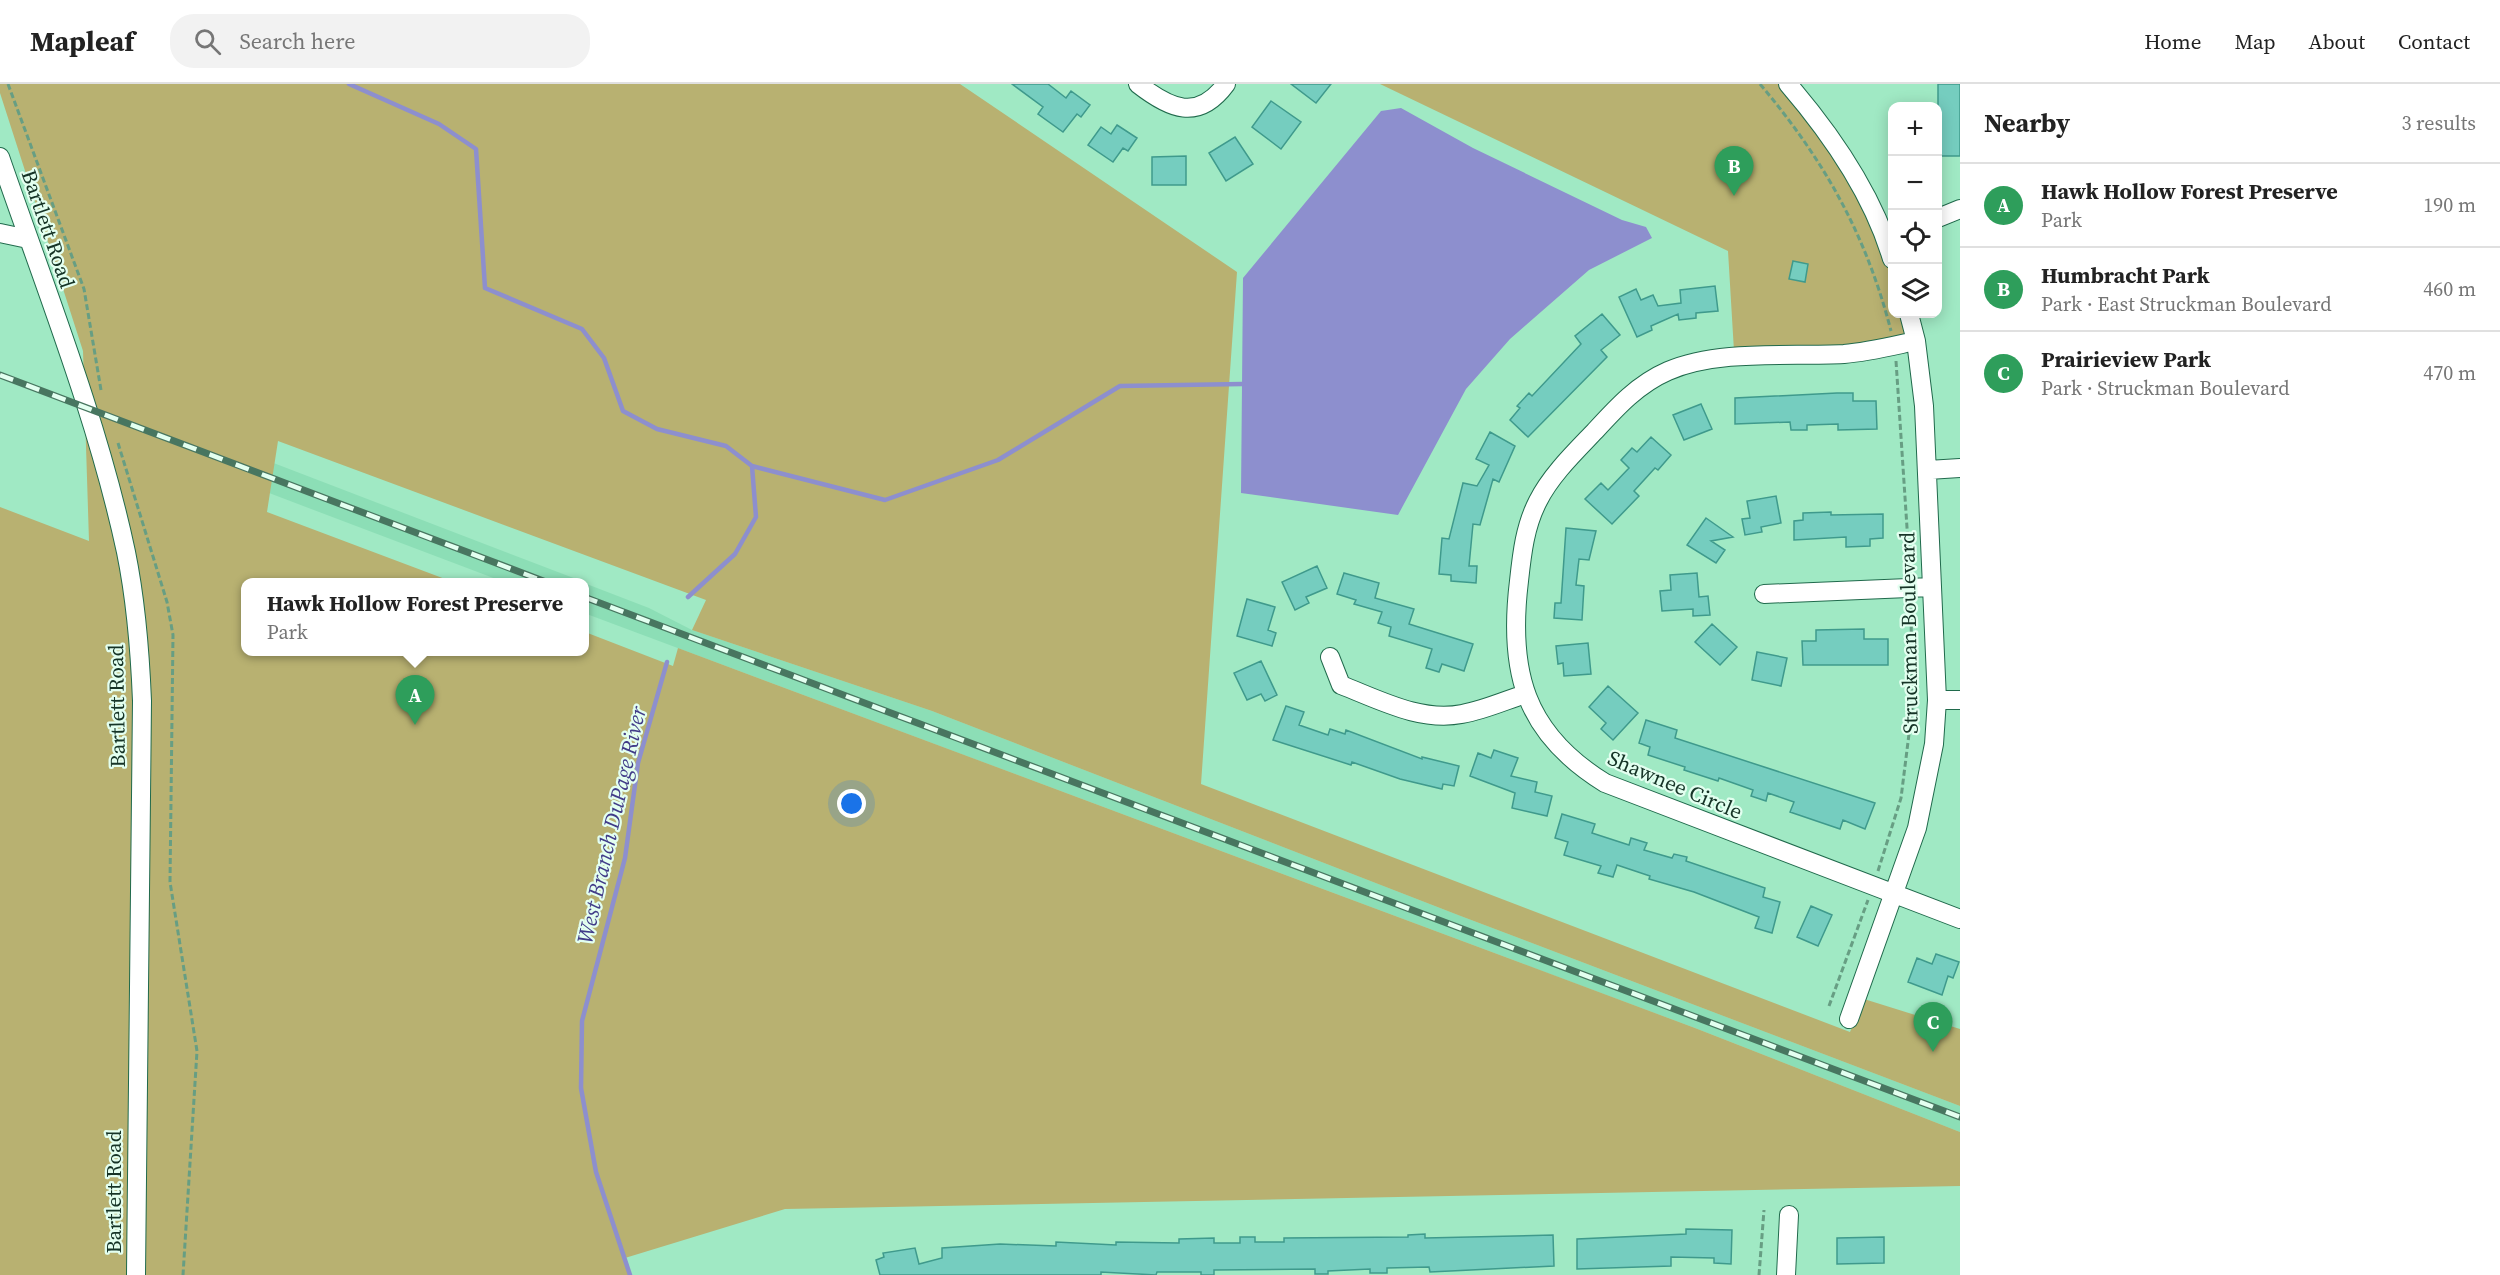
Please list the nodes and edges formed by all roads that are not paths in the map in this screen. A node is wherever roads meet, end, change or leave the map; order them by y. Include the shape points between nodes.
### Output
1 (1138, 84) edge
2 (1226, 84) edge
3 (1788, 84) edge
4 (0, 157) edge
5 (1960, 209) edge
6 (1942, 216) edge
7 (0, 233) edge
8 (1888, 235) edge
9 (28, 239) junction
10 (1910, 318) edge
11 (1916, 341) junction
12 (1960, 468) edge
13 (1928, 470) junction
14 (1932, 586) junction
15 (1764, 594) dead end
16 (1330, 657) dead end
17 (1525, 694) junction
18 (1937, 700) junction
19 (1960, 700) edge
20 (1893, 895) junction
21 (1960, 919) edge
22 (1849, 1019) dead end
23 (1789, 1215) dead end
24 (136, 1275) edge
25 (1786, 1275) edge

1 - 2 street via 1184,109 1215,99
3 - 8 street via 1830,138
4 - 9 street, Bartlett Road
5 - 6 street
7 - 9 street
9 - 24 street, Bartlett Road via 98,445 126,552 136,619 142,701
10 - 11 street, Struckman Boulevard
11 - 13 street, Struckman Boulevard
11 - 17 street, Shawnee Circle via 1847,354 1701,361 1666,372 1626,397 1550,482 1529,523 1514,621 1515,651
12 - 13 street
13 - 14 street, Struckman Boulevard
14 - 15 street
14 - 18 street, Struckman Boulevard
16 - 17 street via 1341,685 1413,712 1435,716 1464,714
17 - 20 street, Shawnee Circle via 1566,756 1605,783
18 - 19 street
18 - 20 street, Struckman Boulevard via 1927,791
20 - 21 street, Shawnee Circle
20 - 22 street, Struckman Boulevard
23 - 25 street

